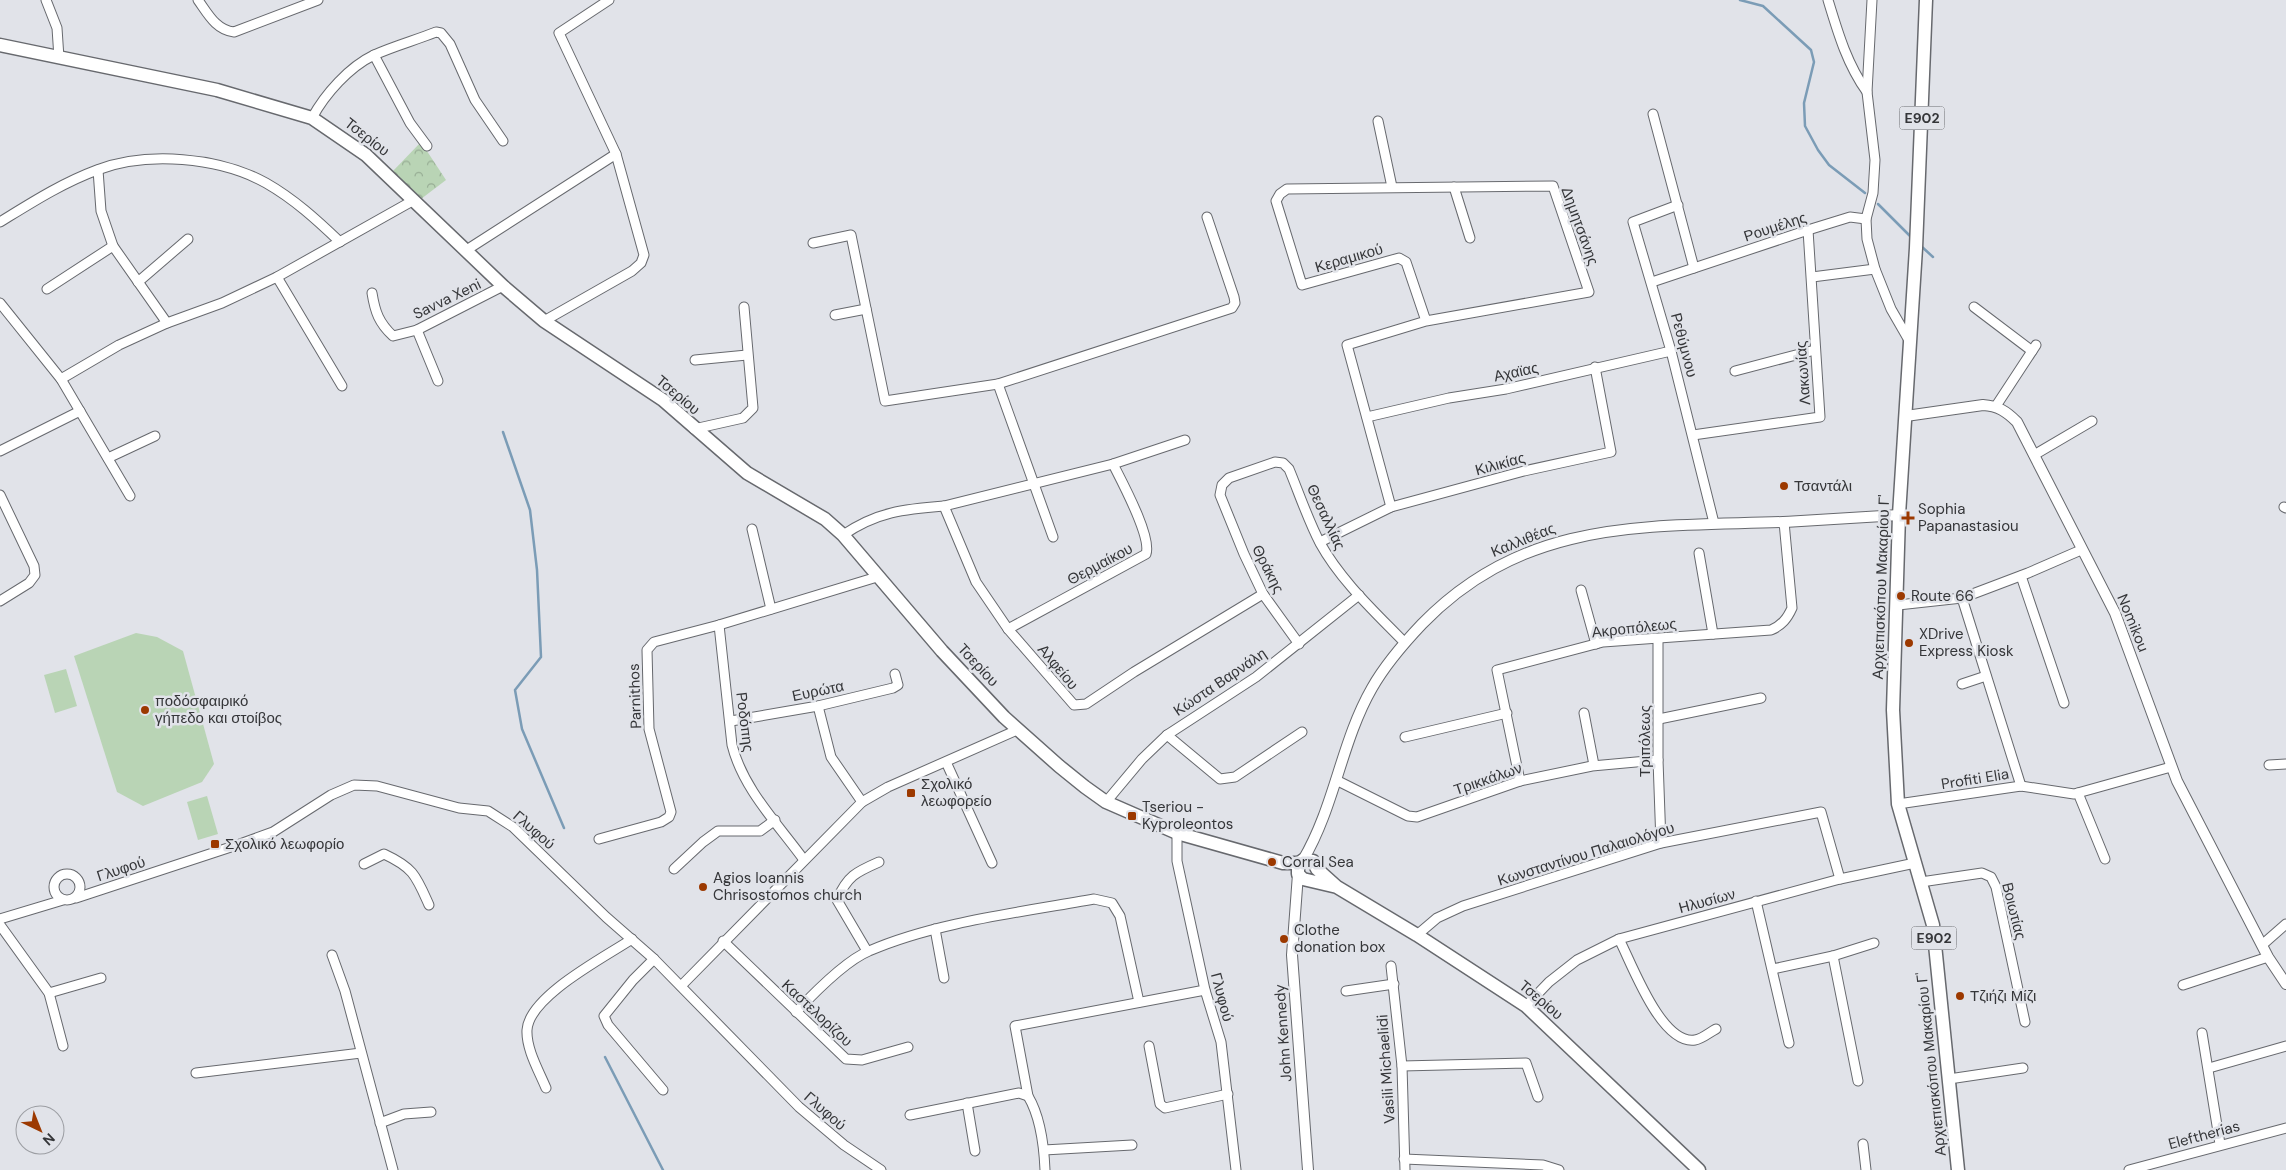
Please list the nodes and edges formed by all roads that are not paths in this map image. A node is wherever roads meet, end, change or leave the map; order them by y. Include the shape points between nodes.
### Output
1 (46, 0) edge
2 (198, 0) edge
3 (318, 0) edge
4 (609, 0) edge
5 (1828, 0) edge
6 (1872, 0) edge
7 (1926, 0) edge
8 (0, 45) edge
9 (374, 55) junction
10 (59, 58) junction
11 (1867, 92) junction
12 (1653, 114) dead end
13 (312, 118) junction
14 (1378, 122) dead end
15 (502, 141) dead end
16 (427, 146) dead end
17 (616, 154) junction
18 (98, 170) junction
19 (1454, 187) junction
20 (1392, 188) junction
21 (1280, 194) joint
22 (414, 200) junction
23 (1678, 206) junction
24 (1207, 217) dead end
25 (1866, 219) junction
26 (0, 222) edge
27 (1808, 230) junction
28 (1470, 238) dead end
29 (188, 239) dead end
30 (340, 242) junction
31 (813, 244) dead end
32 (113, 246) junction
33 (465, 251) junction
34 (1694, 268) junction
35 (1875, 269) junction
36 (277, 277) junction
37 (1812, 277) junction
38 (138, 282) junction
39 (1652, 282) junction
40 (504, 286) junction
41 (47, 289) dead end
42 (372, 293) dead end
43 (0, 303) edge
44 (744, 307) dead end
45 (1974, 307) dead end
46 (866, 309) junction
47 (835, 315) dead end
48 (544, 321) junction
49 (1426, 321) junction
50 (168, 323) junction
51 (417, 330) junction
52 (1910, 342) junction
53 (1815, 350) junction
54 (1671, 351) junction
55 (747, 356) junction
56 (695, 360) dead end
57 (1595, 367) junction
58 (1735, 371) dead end
59 (61, 379) junction
60 (438, 381) dead end
61 (998, 384) junction
62 (342, 386) dead end
63 (1996, 406) junction
64 (80, 411) junction
65 (1906, 416) junction
66 (1366, 417) junction
67 (2092, 421) dead end
68 (694, 429) junction
69 (1693, 435) junction
70 (155, 436) dead end
71 (1185, 440) dead end
72 (0, 451) edge
73 (2034, 455) junction
74 (108, 458) junction
75 (1114, 464) junction
76 (1033, 484) junction
77 (0, 495) edge
78 (130, 496) dead end
79 (1222, 500) joint
80 (944, 506) junction
81 (1391, 507) junction
82 (1899, 515) junction
83 (1784, 522) junction
84 (1714, 523) junction
85 (752, 529) dead end
86 (843, 535) junction
87 (1053, 537) dead end
88 (1320, 542) junction
89 (2081, 550) junction
90 (1699, 553) dead end
91 (2021, 576) junction
92 (877, 577) junction
93 (1581, 590) dead end
94 (1263, 594) junction
95 (1358, 595) junction
96 (1962, 598) junction
97 (0, 600) edge
98 (1898, 605) junction
99 (771, 609) junction
100 (719, 625) junction
101 (1008, 629) junction
102 (1713, 634) junction
103 (1658, 639) junction
104 (1404, 643) junction
105 (1299, 644) junction
106 (1596, 644) junction
107 (895, 674) dead end
108 (1986, 676) junction
109 (1962, 684) dead end
110 (1761, 698) dead end
111 (2064, 703) dead end
112 (818, 706) junction
113 (1507, 713) junction
114 (1584, 713) dead end
115 (1659, 719) junction
116 (731, 721) junction
117 (1017, 730) junction
118 (1302, 732) dead end
119 (1167, 736) junction
120 (1405, 737) dead end
121 (1658, 760) junction
122 (946, 762) junction
123 (2286, 764) edge
124 (2269, 765) dead end
125 (1594, 766) junction
126 (2171, 767) junction
127 (1336, 780) junction
128 (1520, 781) junction
129 (2021, 786) junction
130 (2078, 793) junction
131 (862, 802) junction
132 (1106, 802) junction
133 (1898, 804) junction
134 (775, 820) junction
135 (1177, 833) junction
136 (599, 839) dead end
137 (1662, 843) junction
138 (804, 860) junction
139 (2105, 860) dead end
140 (879, 862) dead end
141 (992, 863) dead end
142 (364, 864) dead end
143 (1914, 864) junction
144 (674, 869) dead end
145 (1306, 870) junction
146 (1840, 879) junction
147 (1921, 882) junction
148 (76, 898) junction
149 (63, 900) junction
150 (1756, 901) junction
151 (429, 905) dead end
152 (0, 919) edge
153 (2286, 924) edge
154 (0, 925) edge
155 (935, 929) junction
156 (1417, 935) junction
157 (632, 939) junction
158 (1619, 939) junction
159 (723, 941) junction
160 (1874, 943) dead end
161 (2262, 945) junction
162 (867, 951) junction
163 (332, 955) dead end
164 (1833, 956) junction
165 (2268, 957) junction
166 (654, 959) junction
167 (1391, 966) dead end
168 (1773, 969) junction
169 (101, 978) dead end
170 (944, 978) dead end
171 (1394, 984) junction
172 (2286, 984) edge
173 (2183, 985) dead end
174 (681, 986) junction
175 (1205, 990) junction
176 (1346, 991) dead end
177 (49, 993) junction
178 (1139, 1002) junction
179 (1526, 1006) junction
180 (796, 1012) junction
181 (2025, 1022) dead end
182 (1716, 1030) dead end
183 (2202, 1033) dead end
184 (1789, 1043) dead end
185 (63, 1046) dead end
186 (1149, 1046) dead end
187 (2286, 1046) edge
188 (908, 1047) dead end
189 (361, 1053) junction
190 (1402, 1066) junction
191 (2024, 1068) dead end
192 (2209, 1068) junction
193 (196, 1074) dead end
194 (1948, 1079) junction
195 (1858, 1082) dead end
196 (546, 1088) dead end
197 (663, 1090) dead end
198 (1228, 1094) junction
199 (1028, 1096) junction
200 (1538, 1097) dead end
201 (968, 1103) junction
202 (431, 1112) dead end
203 (910, 1115) dead end
204 (380, 1123) junction
205 (2286, 1128) edge
206 (1863, 1144) dead end
207 (2220, 1144) junction
208 (1132, 1145) dead end
209 (1044, 1150) junction
210 (975, 1151) dead end
211 (1404, 1160) junction
212 (393, 1170) edge
213 (881, 1170) edge
214 (1045, 1170) edge
215 (1236, 1170) edge
216 (1308, 1170) edge
217 (1405, 1170) edge
218 (1560, 1170) edge
219 (1699, 1170) edge
220 (1866, 1170) edge
221 (1958, 1170) edge
222 (2129, 1170) edge

1 - 10 street via 57,28
2 - 3 street via 224,31 234,32
4 - 17 street via 559,33
5 - 11 street via 1840,41 1855,76
6 - 11 street
7 - 52 main road, Αρχιεπισκόπου Μακαρίου Γ' / E902
8 - 10 main road, Τσερίου
9 - 13 street via 322,101
9 - 15 street via 436,32 441,33 450,44 475,100
9 - 16 street via 410,123
10 - 13 main road, Τσερίου via 216,90
11 - 25 street via 1875,160
12 - 23 street
13 - 22 main road, Τσερίου via 366,155
14 - 20 street
17 - 33 street
17 - 48 street via 644,255 641,263
18 - 26 street via 44,195
18 - 30 street via 159,158 185,158 230,169 265,182 300,204
18 - 32 street via 101,211
19 - 20 street, Δημητσάνης
19 - 28 street
19 - 49 street, Δημητσάνης via 1553,186 1588,292
20 - 21 street, Δημητσάνης via 1287,189
21 - 49 street, Κεραμικού via 1276,201 1302,285 1399,258 1406,262
22 - 30 street
22 - 33 main road, Τσερίου
23 - 34 street
23 - 39 street, Ρεθύμνου via 1633,222
24 - 61 street via 1234,297 1232,308
25 - 27 street, Ρουμέλης via 1850,217
25 - 35 street via 1867,239
27 - 34 street, Ρουμέλης
27 - 37 street, Λακωνίας
29 - 38 street
30 - 36 street
31 - 46 street via 851,235
32 - 38 street
32 - 41 street
33 - 40 main road, Τσερίου
34 - 39 street, Ρουμέλης
35 - 37 street
35 - 52 street via 1891,309
36 - 50 street via 222,303
36 - 62 street
37 - 53 street, Λακωνίας
38 - 50 street
39 - 54 street, Ρεθύμνου
40 - 48 main road, Τσερίου
40 - 51 street, Savva Xeni
42 - 51 street, Savva Xeni via 376,316 393,336
43 - 59 street
44 - 55 street
45 - 63 street via 2034,348
46 - 47 street
46 - 61 street via 885,402
48 - 68 main road, Τσερίου via 663,400
49 - 66 street via 1347,345
50 - 59 street via 119,345
51 - 60 street
52 - 65 main road, Αρχιεπισκόπου Μακαρίου Γ' / E902
53 - 58 street
53 - 69 street, Λακωνίας via 1820,417
54 - 57 street, Αχαϊας
54 - 69 street, Ρεθύμνου
55 - 56 street
55 - 68 street via 752,408 749,414
57 - 66 street, Αχαϊας via 1506,389 1448,398
57 - 81 street, Κιλικίας via 1611,452 1524,471
59 - 64 street
61 - 76 street
63 - 65 street
63 - 73 street, Nomikou via 2017,422
64 - 72 street
64 - 74 street
65 - 82 main road, Αρχιεπισκόπου Μακαρίου Γ' / E902
66 - 81 street
67 - 73 street
68 - 86 main road, Τσερίου via 746,474 825,519
69 - 84 street, Ρεθύμνου
70 - 74 street
71 - 75 street
73 - 89 street, Nomikou
74 - 78 street
75 - 76 street
75 - 101 street, Θερμαίκου via 1136,511 1147,544 1146,554
76 - 80 street
76 - 87 street
77 - 97 street via 34,566 35,575 29,583
79 - 88 street, Θεσαλλίας via 1220,490 1229,478 1275,462 1283,463 1289,469
79 - 94 street, Θράκης
80 - 86 street via 877,516 861,522
80 - 101 street, Αλφείου via 976,582
81 - 88 street, Κιλικίας
82 - 83 street, Καλλιθέας
82 - 98 main road, Αρχιεπισκόπου Μακαρίου Γ' / E902
83 - 84 street, Καλλιθέας
83 - 102 street, Ακροπόλεως via 1792,608 1788,618 1771,630
84 - 104 street, Καλλιθέας via 1610,530 1564,539 1510,559 1481,575 1439,607
85 - 99 street
86 - 92 main road, Τσερίου
88 - 95 street, Θεσαλλίας
89 - 91 street
89 - 126 street, Nomikou via 2114,613
90 - 102 street
91 - 96 street
91 - 111 street
92 - 99 street, Parnithos
92 - 117 main road, Τσερίου
93 - 106 street
94 - 101 street, Αλφείου via 1080,706 1067,700
94 - 105 street, Θράκης
95 - 104 street, Θεσαλλίας
95 - 105 street, Κώστα Βαρνάλη
96 - 98 street
96 - 108 street
98 - 133 main road, Αρχιεπισκόπου Μακαρίου Γ' / E902 via 1893,710
99 - 100 street, Parnithos
100 - 116 street, Ροδόπης
100 - 136 street, Parnithos via 649,646 649,729 671,812 662,822
102 - 103 street, Ακροπόλεως
103 - 106 street, Ακροπόλεως
103 - 115 street, Τριπόλεως
104 - 127 street, Καλλιθέας via 1373,686 1354,724
105 - 119 street, Κώστα Βαρνάλη
106 - 113 street, Ακροπόλεως via 1497,670
107 - 112 street, Ευρώτα via 898,685 894,688
108 - 109 street
108 - 129 street
110 - 115 street
112 - 116 street, Ευρώτα
112 - 131 street via 831,757
113 - 120 street
113 - 128 street, Ακροπόλεως
114 - 125 street
115 - 121 street, Τριπόλεως
116 - 134 street, Ροδόπης via 732,745 743,778
117 - 122 street
117 - 132 main road, Τσερίου
118 - 119 street via 1235,777 1220,779
119 - 132 street, Κώστα Βαρνάλη via 1142,759
121 - 125 street, Τρικκάλων
121 - 137 street, Τριπόλεως
122 - 131 street
122 - 141 street
123 - 124 street
125 - 128 street, Τρικκάλων
126 - 130 street, Profiti Elia
126 - 161 street, Nomikou
127 - 128 street, Τρικκάλων via 1408,816 1417,817
127 - 145 street, Καλλιθέας
129 - 130 street, Profiti Elia
129 - 133 street, Profiti Elia
130 - 139 street
131 - 138 street
132 - 135 main road, Τσερίου
133 - 143 main road, Αρχιεπισκόπου Μακαρίου Γ' / E902
134 - 138 street, Ροδόπης
134 - 144 street via 760,831 718,831
135 - 145 main road, Τσερίου
135 - 175 street, Γλυφού via 1177,861
137 - 146 street, Κωνσταντίνου Παλαιολόγου via 1821,812
137 - 156 street, Κωνσταντίνου Παλαιολόγου via 1463,906 1437,918
138 - 159 street
140 - 162 street via 848,879 837,900
142 - 151 street via 384,854 404,863 418,879
143 - 146 street, Ηλυσίων
143 - 147 main road, Αρχιεπισκόπου Μακαρίου Γ' / E902
145 - 156 main road, Τσερίου
145 - 216 street, John Kennedy via 1293,920 1292,956
146 - 150 street, Ηλυσίων
147 - 181 street, Βοιωτίας via 1982,873 1991,877
147 - 194 main road, Αρχιεπισκόπου Μακαρίου Γ' / E902 via 1933,925
148 - 149 street
148 - 149 street via 81,885 78,878 65,874 55,883 56,893
148 - 157 street, Γλυφού via 273,832 331,795 354,785 377,786 459,808 488,811 514,827
149 - 152 street
150 - 158 street, Ηλυσίων
150 - 168 street
153 - 161 street
154 - 177 street
155 - 162 street
155 - 170 street
155 - 178 street via 1094,899 1112,903 1120,916
156 - 179 main road, Τσερίου
157 - 166 street, Γλυφού
157 - 196 street via 571,977 548,995 534,1012 527,1030 531,1051
158 - 179 street, Ηλυσίων via 1577,960
158 - 182 street via 1660,1019 1679,1037 1695,1040
159 - 174 street
159 - 180 street, Καστελορίζου
160 - 164 street
161 - 165 street, Nomikou
162 - 180 street via 817,990
163 - 189 street
164 - 168 street
164 - 195 street
165 - 172 street, Nomikou
165 - 173 street
166 - 174 street, Γλυφού
166 - 197 street via 604,1016
167 - 171 street, Vasili Michaelidi
168 - 184 street
169 - 177 street
171 - 176 street
171 - 190 street, Vasili Michaelidi
174 - 213 street, Γλυφού via 799,1108
175 - 178 street
175 - 198 street, Γλυφού via 1221,1042
177 - 185 street
178 - 199 street via 1015,1026
179 - 219 main road, Τσερίου
180 - 188 street, Καστελορίζου via 846,1059 862,1060
183 - 192 street
186 - 198 street via 1160,1104 1165,1108
187 - 192 street
189 - 193 street
189 - 204 street
190 - 200 street via 1526,1062
190 - 211 street, Vasili Michaelidi
191 - 194 street
192 - 207 street
194 - 221 main road, Αρχιεπισκόπου Μακαρίου Γ' / E902
198 - 215 street, Γλυφού
199 - 201 street via 1019,1093
199 - 209 street
201 - 203 street
201 - 210 street
202 - 204 street via 404,1114
204 - 212 street
205 - 207 street, Eleftherias
206 - 220 street
207 - 222 street, Eleftherias
208 - 209 street
209 - 214 street
211 - 217 street, Vasili Michaelidi
211 - 218 street via 1543,1165

